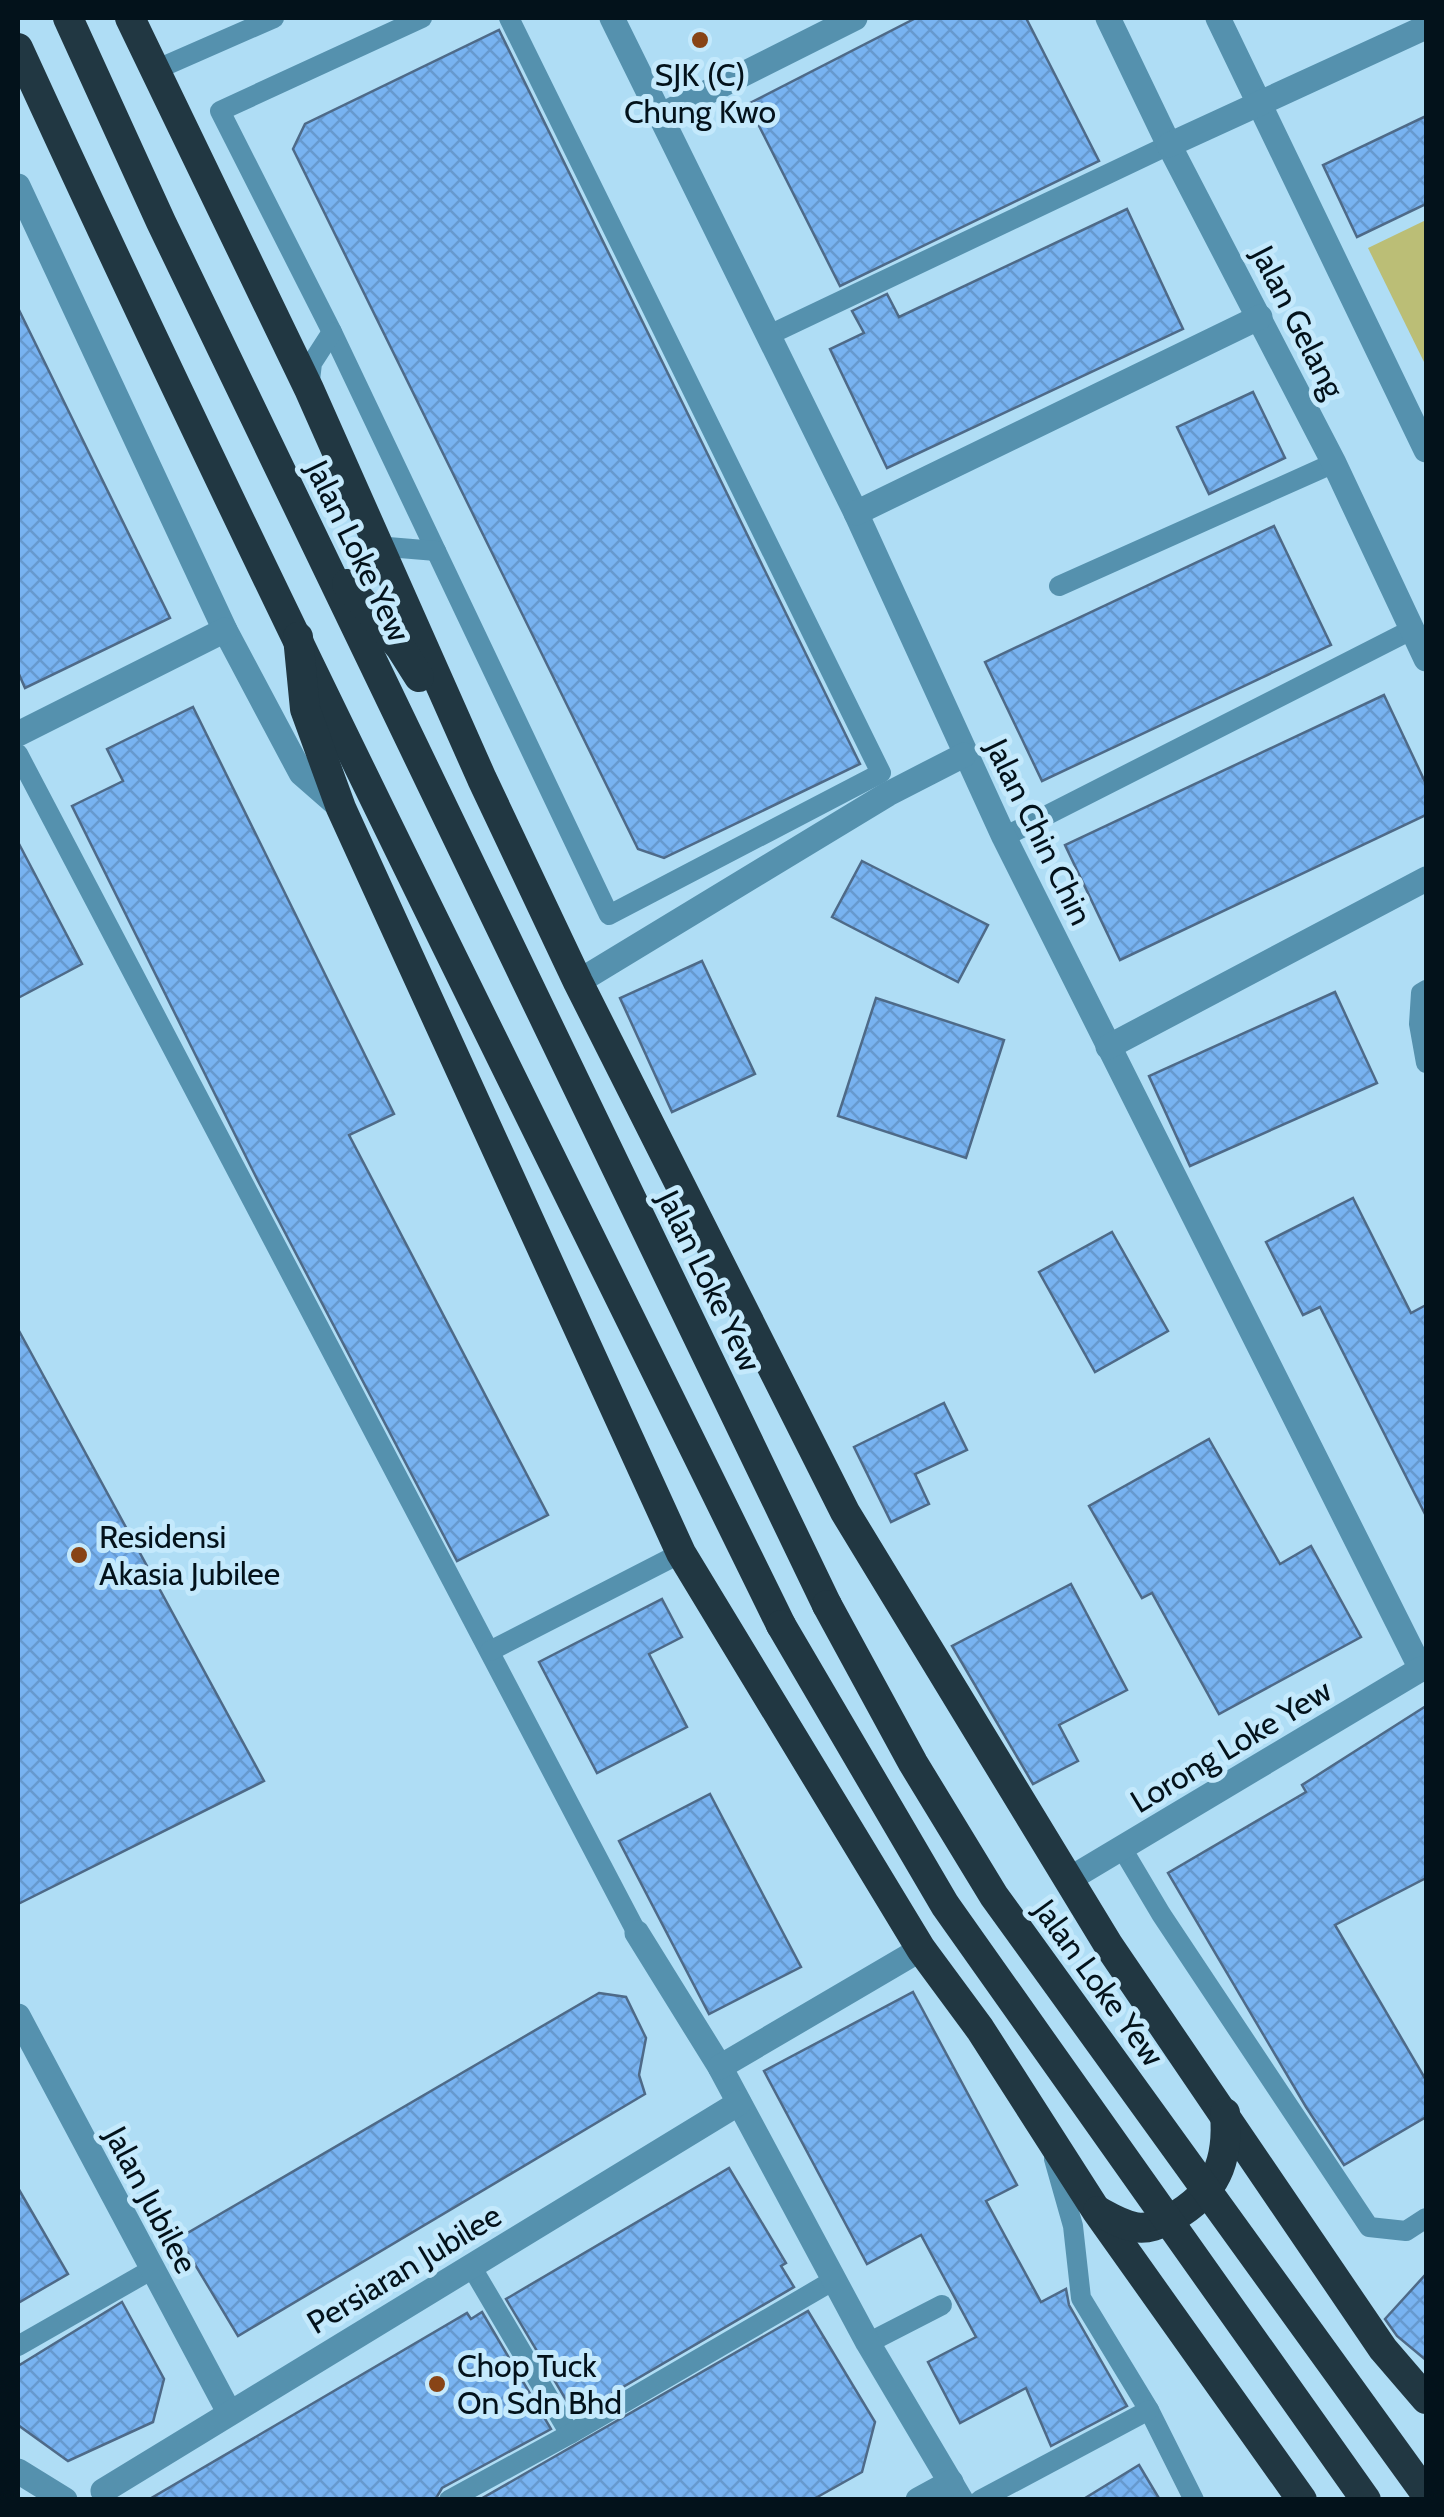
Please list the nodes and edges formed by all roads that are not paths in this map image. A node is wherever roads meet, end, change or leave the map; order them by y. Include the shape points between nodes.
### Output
1 (68, 18) edge
2 (130, 18) edge
3 (274, 18) edge
4 (422, 18) edge
5 (510, 18) edge
6 (612, 18) edge
7 (855, 18) edge
8 (1108, 18) edge
9 (1218, 18) edge
10 (1426, 27) edge
11 (18, 48) edge
12 (153, 71) junction
13 (1260, 104) junction
14 (660, 116) junction
15 (1170, 146) junction
16 (18, 186) edge
17 (1260, 317) junction
18 (332, 332) junction
19 (769, 336) junction
20 (309, 389) junction
21 (1426, 450) edge
22 (1334, 464) junction
23 (856, 513) junction
24 (376, 546) junction
25 (319, 551) junction
26 (436, 551) junction
27 (1060, 586) dead end
28 (1412, 629) junction
29 (225, 630) junction
30 (298, 637) junction
31 (1426, 658) edge
32 (18, 734) edge
33 (18, 754) edge
34 (964, 755) junction
35 (482, 780) junction
36 (341, 808) junction
37 (1004, 837) junction
38 (1426, 879) edge
39 (578, 982) junction
40 (1426, 990) edge
41 (1108, 1047) junction
42 (1426, 1063) edge
43 (681, 1553) junction
44 (490, 1651) junction
45 (1424, 1669) edge
46 (1123, 1850) junction
47 (1068, 1880) junction
48 (637, 1933) joint
49 (921, 1948) junction
50 (18, 2016) edge
51 (720, 2067) junction
52 (739, 2102) junction
53 (1225, 2112) junction
54 (1045, 2130) junction
55 (1096, 2210) junction
56 (1426, 2218) edge
57 (471, 2266) junction
58 (151, 2270) junction
59 (834, 2280) junction
60 (942, 2305) dead end
61 (868, 2343) junction
62 (18, 2346) edge
63 (1426, 2400) edge
64 (1149, 2410) junction
65 (229, 2412) junction
66 (570, 2434) junction
67 (18, 2471) edge
68 (956, 2491) edge
69 (103, 2492) dead end
70 (1426, 2494) edge
71 (65, 2500) edge
72 (448, 2500) edge
73 (918, 2500) edge
74 (980, 2500) edge
75 (1194, 2500) edge
76 (1302, 2500) edge
77 (1366, 2500) edge

1 - 25 highway, Jalan Loke Yew
2 - 12 highway
3 - 12 lane
4 - 18 lane via 220,111
5 - 26 lane via 882,774 609,915
6 - 14 street, Jalan Chin Chin
7 - 14 street
8 - 15 street, Jalan Gelang
9 - 13 street, Jalan Gelang
10 - 13 street
11 - 30 highway
12 - 20 highway
13 - 15 street
13 - 21 street, Jalan Gelang
14 - 19 street, Jalan Chin Chin
15 - 17 street, Jalan Gelang
15 - 19 lane
16 - 29 street
17 - 22 street, Jalan Gelang
17 - 23 street
18 - 20 lane via 312,363
18 - 26 lane
19 - 23 street, Jalan Chin Chin
20 - 24 highway
22 - 27 lane
22 - 28 street, Jalan Gelang
23 - 34 street, Jalan Chin Chin
24 - 26 lane
24 - 35 highway
25 - 35 highway via 400,647
25 - 70 highway, Jalan Loke Yew, bridge via 827,1605 914,1763 994,1896
28 - 31 street, Jalan Gelang
28 - 37 lane
29 - 32 street
29 - 36 street via 301,773
30 - 36 highway via 304,708
30 - 77 highway, bridge via 781,1625 944,1905
33 - 44 lane
34 - 37 street, Jalan Chin Chin
34 - 39 street
35 - 39 highway
36 - 43 highway
37 - 41 street, Jalan Chin Chin
38 - 41 street
39 - 47 highway via 845,1512
40 - 42 lane via 1419,1024
41 - 45 street, Jalan Chin Chin
43 - 44 lane
43 - 49 highway
44 - 48 lane
45 - 46 street, Lorong Loke Yew
46 - 47 street, Lorong Loke Yew
46 - 56 lane via 1369,2227 1406,2230
47 - 53 highway
48 - 51 street
49 - 51 street
49 - 54 highway
50 - 58 street, Jalan Jubilee
51 - 52 street
52 - 57 street, Persiaran Jubilee
52 - 59 street
53 - 55 highway via 1225,2155 1193,2206 1138,2228
53 - 63 highway via 1384,2349
54 - 55 highway
54 - 64 lane via 1074,2226 1082,2298
55 - 76 highway
57 - 65 street, Persiaran Jubilee
57 - 66 lane
58 - 62 lane
58 - 65 street, Jalan Jubilee
59 - 61 street
59 - 66 lane
60 - 61 lane
61 - 68 street
64 - 74 lane
64 - 75 lane
65 - 69 street, Persiaran Jubilee
66 - 72 lane
67 - 71 street
68 - 73 street

